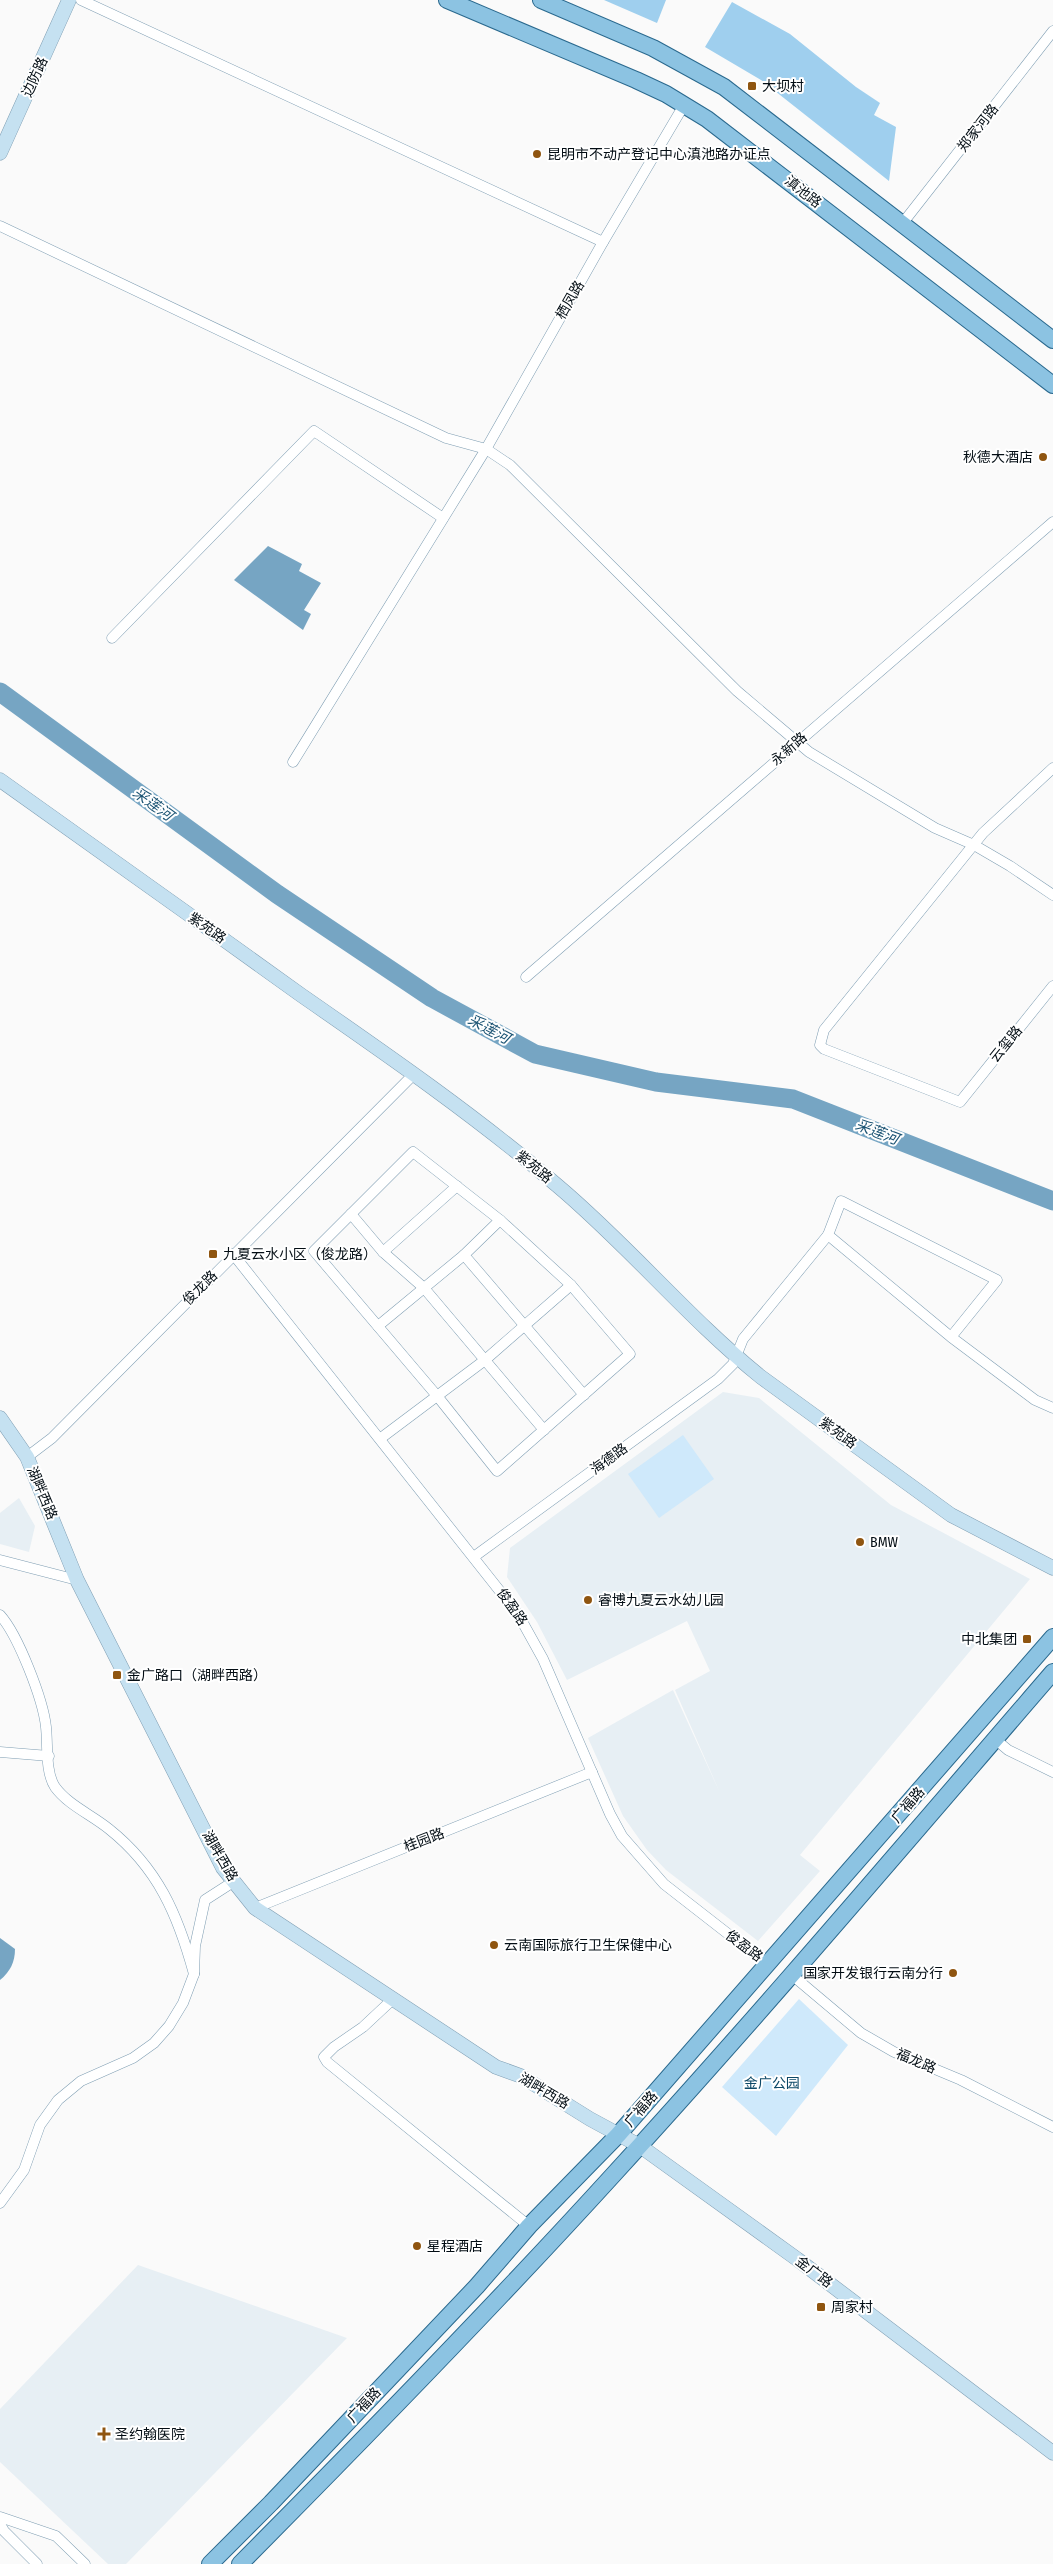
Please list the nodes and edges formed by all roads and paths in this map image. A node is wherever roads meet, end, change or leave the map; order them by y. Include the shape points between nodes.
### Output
1 (69, 0) edge
2 (82, 0) edge
3 (447, 0) edge
4 (541, 0) edge
5 (1053, 31) edge
6 (684, 105) junction
7 (0, 154) edge
8 (902, 224) junction
9 (0, 226) edge
10 (603, 242) junction
11 (1053, 340) edge
12 (1053, 385) edge
13 (486, 449) junction
14 (444, 518) junction
15 (1053, 522) edge
16 (112, 638) dead end
17 (797, 742) junction
18 (293, 762) dead end
19 (1053, 768) edge
20 (0, 780) edge
21 (974, 845) junction
22 (1053, 895) edge
23 (526, 976) dead end
24 (1053, 986) edge
25 (414, 1074) junction
26 (457, 1186) junction
27 (351, 1214) junction
28 (500, 1220) junction
29 (828, 1236) junction
30 (383, 1252) junction
31 (233, 1254) junction
32 (464, 1255) junction
33 (571, 1285) junction
34 (424, 1288) junction
35 (378, 1326) junction
36 (526, 1326) junction
37 (951, 1337) junction
38 (735, 1356) junction
39 (485, 1360) junction
40 (584, 1395) junction
41 (438, 1397) junction
42 (1053, 1408) edge
43 (0, 1418) edge
44 (544, 1430) junction
45 (381, 1438) junction
46 (27, 1457) junction
47 (475, 1556) junction
48 (0, 1560) edge
49 (1053, 1568) edge
50 (77, 1580) junction
51 (0, 1615) edge
52 (1053, 1637) edge
53 (1053, 1672) edge
54 (995, 1739) junction
55 (0, 1752) edge
56 (49, 1756) junction
57 (592, 1772) junction
58 (1053, 1772) edge
59 (233, 1882) junction
60 (255, 1908) junction
61 (768, 1965) junction
62 (194, 1974) junction
63 (792, 1975) junction
64 (393, 1998) junction
65 (1053, 2127) edge
66 (618, 2135) junction
67 (640, 2146) junction
68 (0, 2203) edge
69 (529, 2226) junction
70 (1052, 2449) edge
71 (0, 2517) edge
72 (0, 2524) edge
73 (37, 2564) edge
74 (85, 2564) edge
75 (210, 2564) edge
76 (240, 2564) edge

1 - 7 street, 边防路
2 - 10 street
3 - 6 main road, 滇池路 via 636,80
4 - 8 main road via 653,48 724,88
5 - 8 street, 郑家河路
6 - 10 street, 栖凤路
6 - 12 main road, 滇池路 via 737,141
8 - 11 main road
9 - 13 street via 446,438
10 - 13 street, 栖凤路
13 - 14 street, 栖凤路
13 - 17 street via 510,465 737,690
14 - 16 street via 314,430
14 - 18 street, 栖凤路
15 - 17 street, 永新路
17 - 21 street via 935,828
17 - 23 street, 永新路
19 - 21 street
20 - 25 street, 紫苑路
21 - 22 street
21 - 24 street, 云玺路 via 824,1030 820,1044 824,1049 861,1065 960,1102
25 - 31 street, 俊龙路
25 - 38 street, 紫苑路 via 566,1193 627,1248
26 - 27 street via 413,1152
26 - 28 street
26 - 30 street
27 - 30 street
27 - 35 street via 314,1251
28 - 32 street
28 - 33 street
29 - 37 street
29 - 37 street, 海德路 via 841,1202 997,1280
29 - 38 street, 海德路 via 743,1339
30 - 34 street
31 - 45 street, 俊盈路
31 - 46 street, 俊龙路 via 52,1438
32 - 34 street
32 - 36 street
33 - 36 street
33 - 40 street via 630,1354
34 - 35 street
34 - 39 street
35 - 41 street
36 - 39 street
36 - 40 street
37 - 42 street via 1035,1400
38 - 47 street, 海德路 via 733,1364 718,1380
38 - 49 street, 紫苑路 via 951,1515
39 - 41 street
39 - 44 street
40 - 44 street
41 - 44 street via 497,1471
41 - 45 street
43 - 46 street, 湖畔西路
45 - 47 street, 俊盈路
46 - 50 street, 湖畔西路
47 - 57 street, 俊盈路 via 531,1634
48 - 50 street
50 - 59 street, 湖畔西路
51 - 56 street via 10,1626 42,1706
52 - 61 main road, 广福路
53 - 54 main road, 广福路
54 - 58 street via 1008,1750
54 - 63 main road, 广福路
55 - 56 street
56 - 62 street via 50,1775 55,1786 110,1829 133,1851 160,1886 175,1911
57 - 60 street, 桂园路
57 - 61 street, 俊盈路 via 622,1836 647,1867 691,1906
59 - 60 street, 湖畔西路
59 - 62 street via 205,1900 195,1946
60 - 64 street, 湖畔西路
61 - 66 main road, 广福路
62 - 68 street via 183,2003 154,2043 133,2058 81,2081 58,2100 40,2125 24,2170
63 - 65 street, 福龙路 via 861,2033 894,2052 961,2080
63 - 67 main road, 广福路
64 - 66 street, 湖畔西路 via 496,2067 521,2076
64 - 69 street via 324,2057
66 - 67 street, 金广路
66 - 69 main road, 广福路
67 - 70 street, 金广路
67 - 76 main road, 广福路 via 410,2390
69 - 75 main road, 广福路 via 477,2286
71 - 74 street via 56,2536
72 - 73 street

